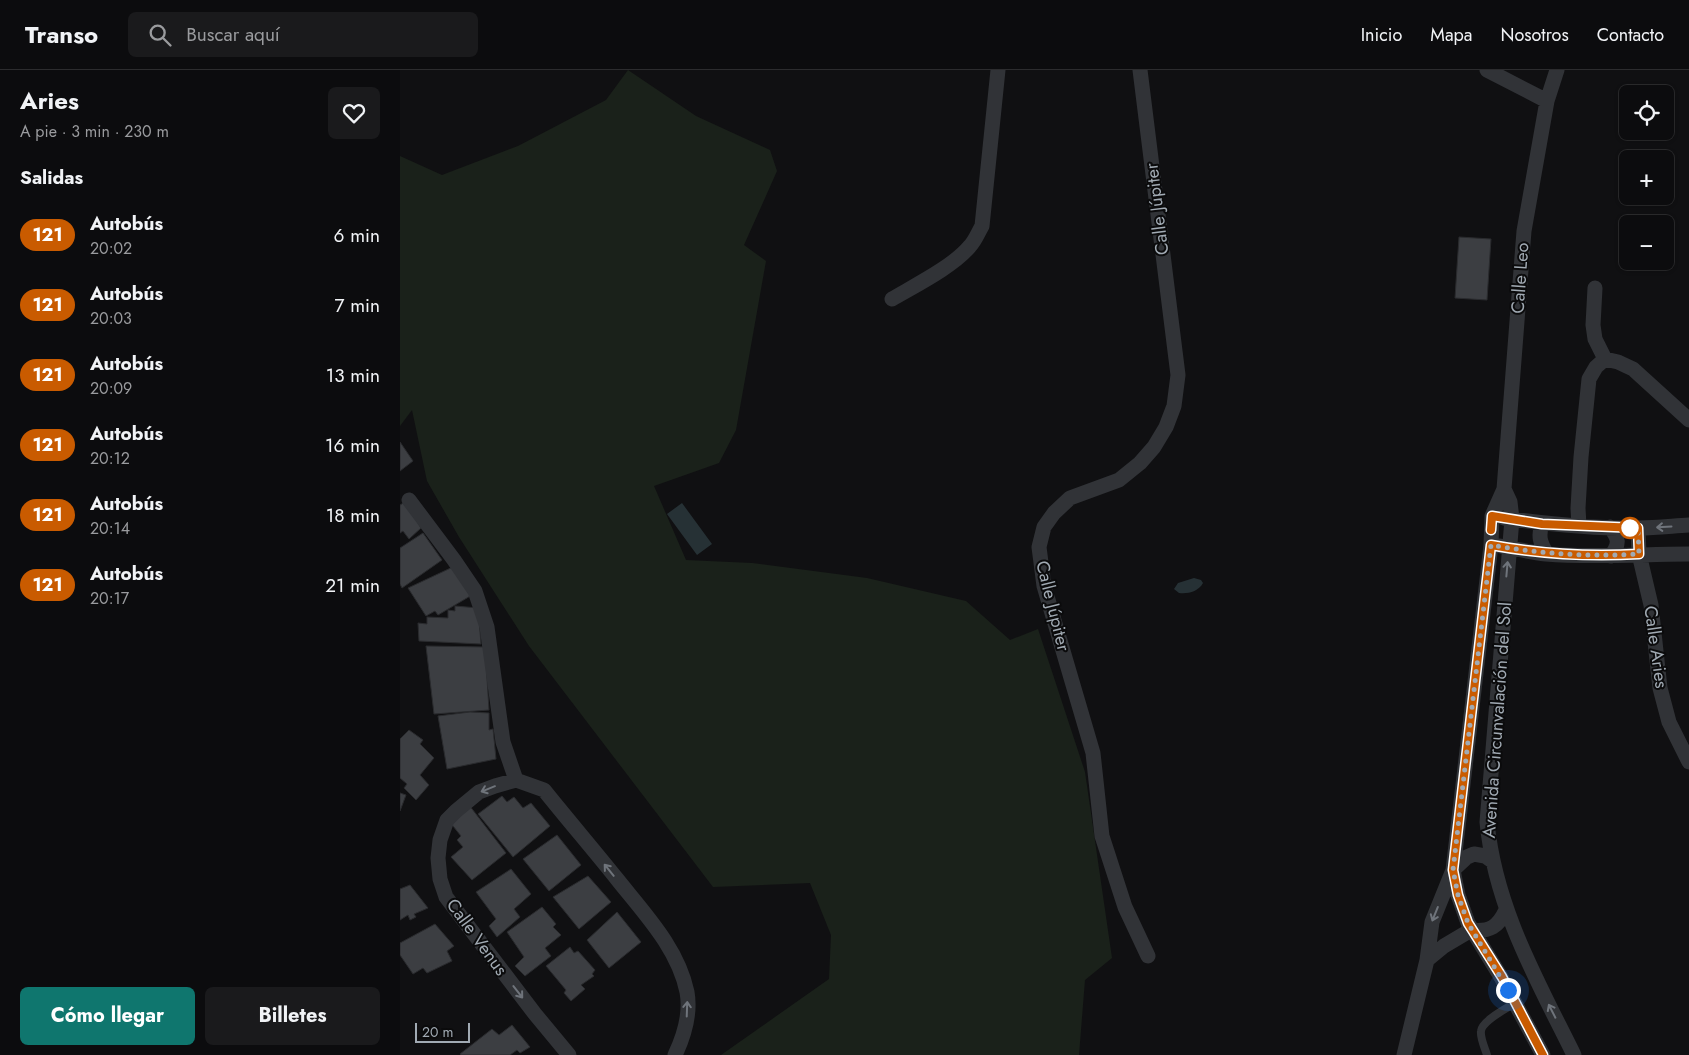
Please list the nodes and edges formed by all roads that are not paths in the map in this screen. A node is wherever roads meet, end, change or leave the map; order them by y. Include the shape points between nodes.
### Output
1 (998, 70) edge
2 (1140, 70) edge
3 (1487, 70) edge
4 (1557, 70) edge
5 (1547, 101) junction
6 (1595, 288) dead end
7 (892, 299) dead end
8 (1605, 359) junction
9 (1689, 420) edge
10 (1504, 489) junction
11 (409, 500) dead end
12 (1492, 516) junction
13 (1512, 519) junction
14 (1542, 524) junction
15 (1689, 525) edge
16 (1579, 526) junction
17 (1610, 527) junction
18 (1638, 528) junction
19 (1491, 545) junction
20 (1509, 548) junction
21 (1547, 554) junction
22 (1639, 554) junction
23 (1689, 554) edge
24 (1611, 556) junction
25 (1689, 762) edge
26 (516, 780) junction
27 (1492, 861) junction
28 (1453, 870) junction
29 (1506, 910) junction
30 (1471, 930) junction
31 (1148, 956) dead end
32 (1427, 960) junction
33 (1515, 1002) junction
34 (569, 1055) edge
35 (675, 1055) edge
36 (1404, 1055) edge
37 (1487, 1055) edge
38 (1543, 1055) edge
39 (1574, 1055) edge

1 - 7 street via 982,226 970,247 956,259
2 - 31 street, Calle Júpiter via 1178,375 1174,406 1166,427 1140,463 1119,480 1070,498 1044,527 1038,547 1044,586 1093,752 1102,836 1125,907
3 - 5 street
4 - 5 street, Calle Leo
5 - 10 street, Calle Leo via 1524,231
6 - 8 street via 1593,325 1595,339
8 - 9 street via 1633,369
8 - 16 street via 1589,379 1581,457
10 - 12 street, Calle Leo
10 - 13 street, Calle Leo
11 - 26 street via 475,591 487,627 503,742
12 - 13 street
12 - 19 street, Avenida Circunvalación del Sol
13 - 14 street
13 - 20 street, Avenida Circunvalación del Sol
14 - 16 street
14 - 21 street via 1539,536
15 -> 18 street
16 - 17 street
17 - 18 street
17 - 24 street via 1618,542
18 - 22 street, Calle Aries
19 - 20 street
19 - 28 street, Avenida Circunvalación del Sol
20 - 21 street
27 -> 20 street, Avenida Circunvalación del Sol via 1487,822
21 - 24 street
22 - 23 street
22 - 24 street
22 - 25 street, Calle Aries via 1651,605 1660,688 1669,722
26 -> 34 street, Calle Venus via 479,792 447,820 440,840 440,879 446,897
35 -> 26 street via 684,1035 687,993 663,936 544,790
27 - 28 street via 1474,854
27 - 29 street, Avenida Circunvalación del Sol
28 - 30 street, Avenida Circunvalación del Sol
28 -> 32 street via 1432,922
29 - 30 street via 1502,920 1492,928
39 -> 29 street, Avenida Circunvalación del Sol
30 - 32 street
30 - 33 street, Avenida Circunvalación del Sol
32 - 36 street
33 - 37 lane via 1482,1028
33 - 38 street, Avenida Circunvalación del Sol

